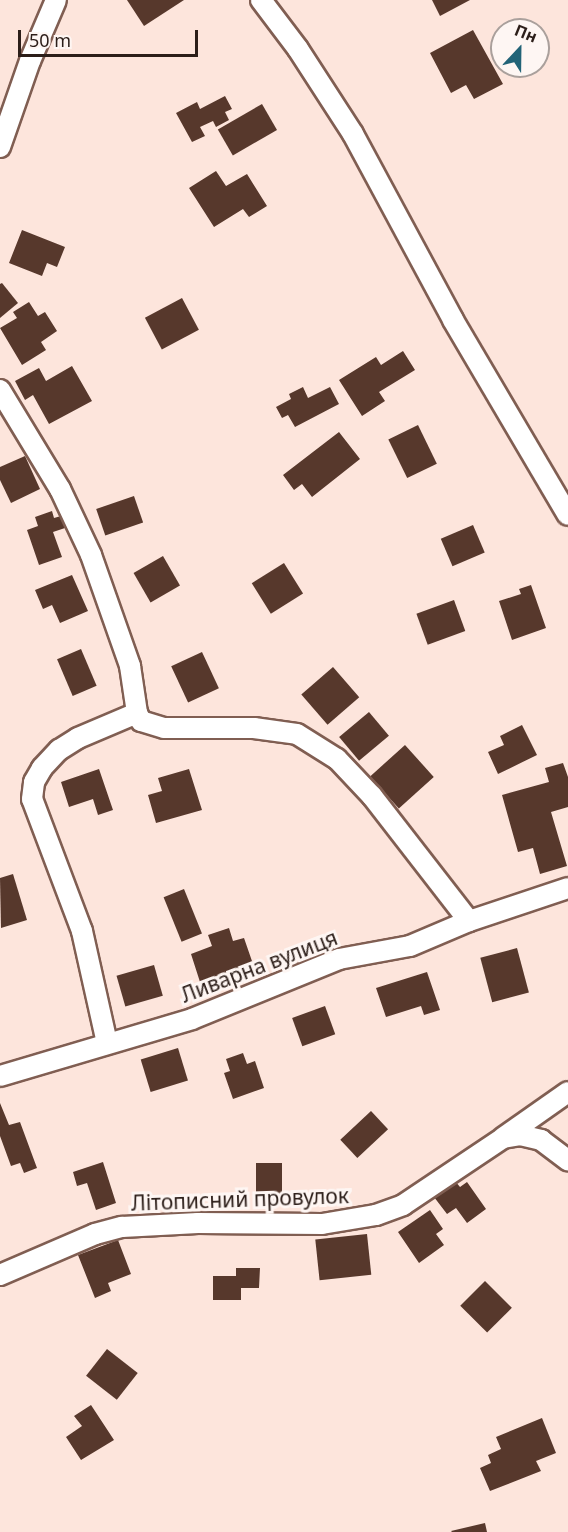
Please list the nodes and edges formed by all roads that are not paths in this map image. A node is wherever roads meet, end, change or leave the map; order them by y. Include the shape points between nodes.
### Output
1 (56, 0) edge
2 (261, 0) edge
3 (0, 147) edge
4 (0, 390) edge
5 (568, 515) edge
6 (137, 713) junction
7 (568, 888) edge
8 (469, 921) junction
9 (106, 1043) junction
10 (0, 1076) edge
11 (568, 1092) edge
12 (503, 1138) junction
13 (567, 1156) edge
14 (0, 1275) edge

1 - 3 street
2 - 5 street via 353,134 453,320
4 - 6 street via 60,489 91,555 130,666
6 - 8 street via 141,721 164,728 254,728 297,734 337,759 372,796
6 - 9 street via 59,750 34,782 33,799 81,931
7 - 8 street, Ливарна вулиця
8 - 9 street, Ливарна вулиця via 410,946 339,959 192,1019
9 - 10 street, Ливарна вулиця
11 - 12 street, Літописний провулок
12 - 13 street via 520,1135 541,1140
12 - 14 street, Літописний провулок via 411,1201 376,1215 322,1224 122,1227 95,1234

